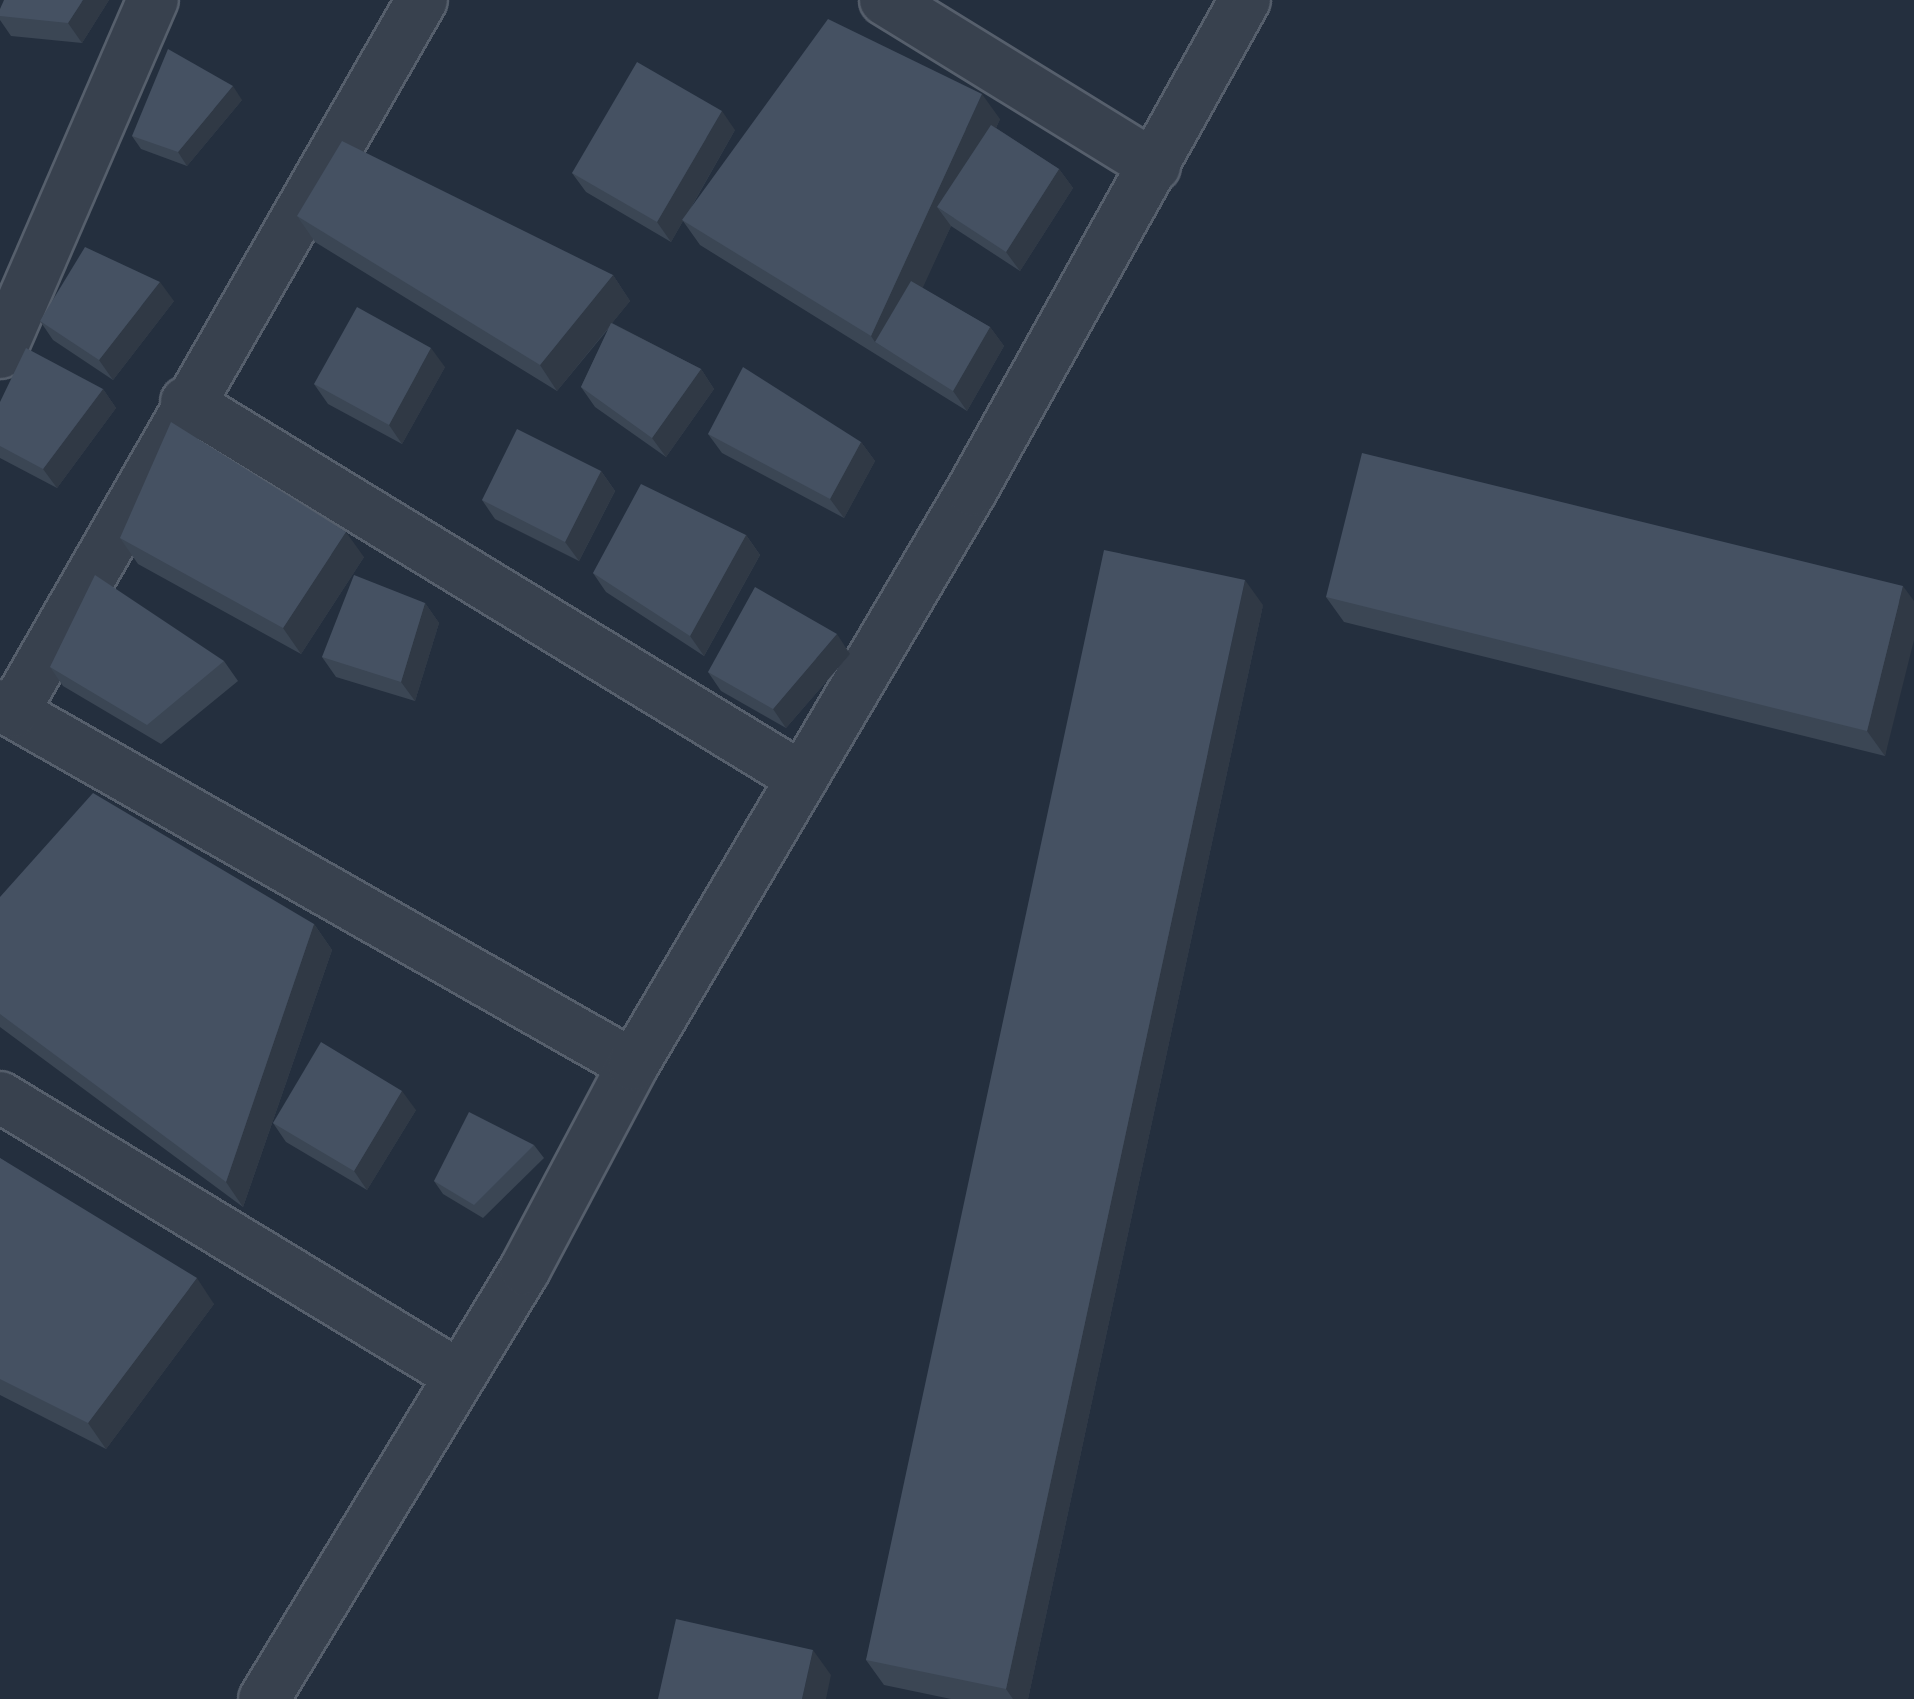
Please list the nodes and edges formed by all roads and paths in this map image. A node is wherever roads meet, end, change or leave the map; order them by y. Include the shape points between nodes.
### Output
1 (153, 0) edge
2 (422, 0) edge
3 (885, 0) edge
4 (1245, 0) edge
5 (1155, 166) junction
6 (0, 353) edge
7 (186, 402) junction
8 (7, 708) edge
9 (802, 778) junction
10 (633, 1065) junction
11 (0, 1097) edge
12 (455, 1373) junction
13 (264, 1699) edge

1 - 6 street
2 - 7 street
3 - 5 street
4 - 5 street
5 - 9 street
7 - 8 street
7 - 9 street
8 - 10 street
9 - 10 street
10 - 12 street via 525,1269
11 - 12 street
12 - 13 street

